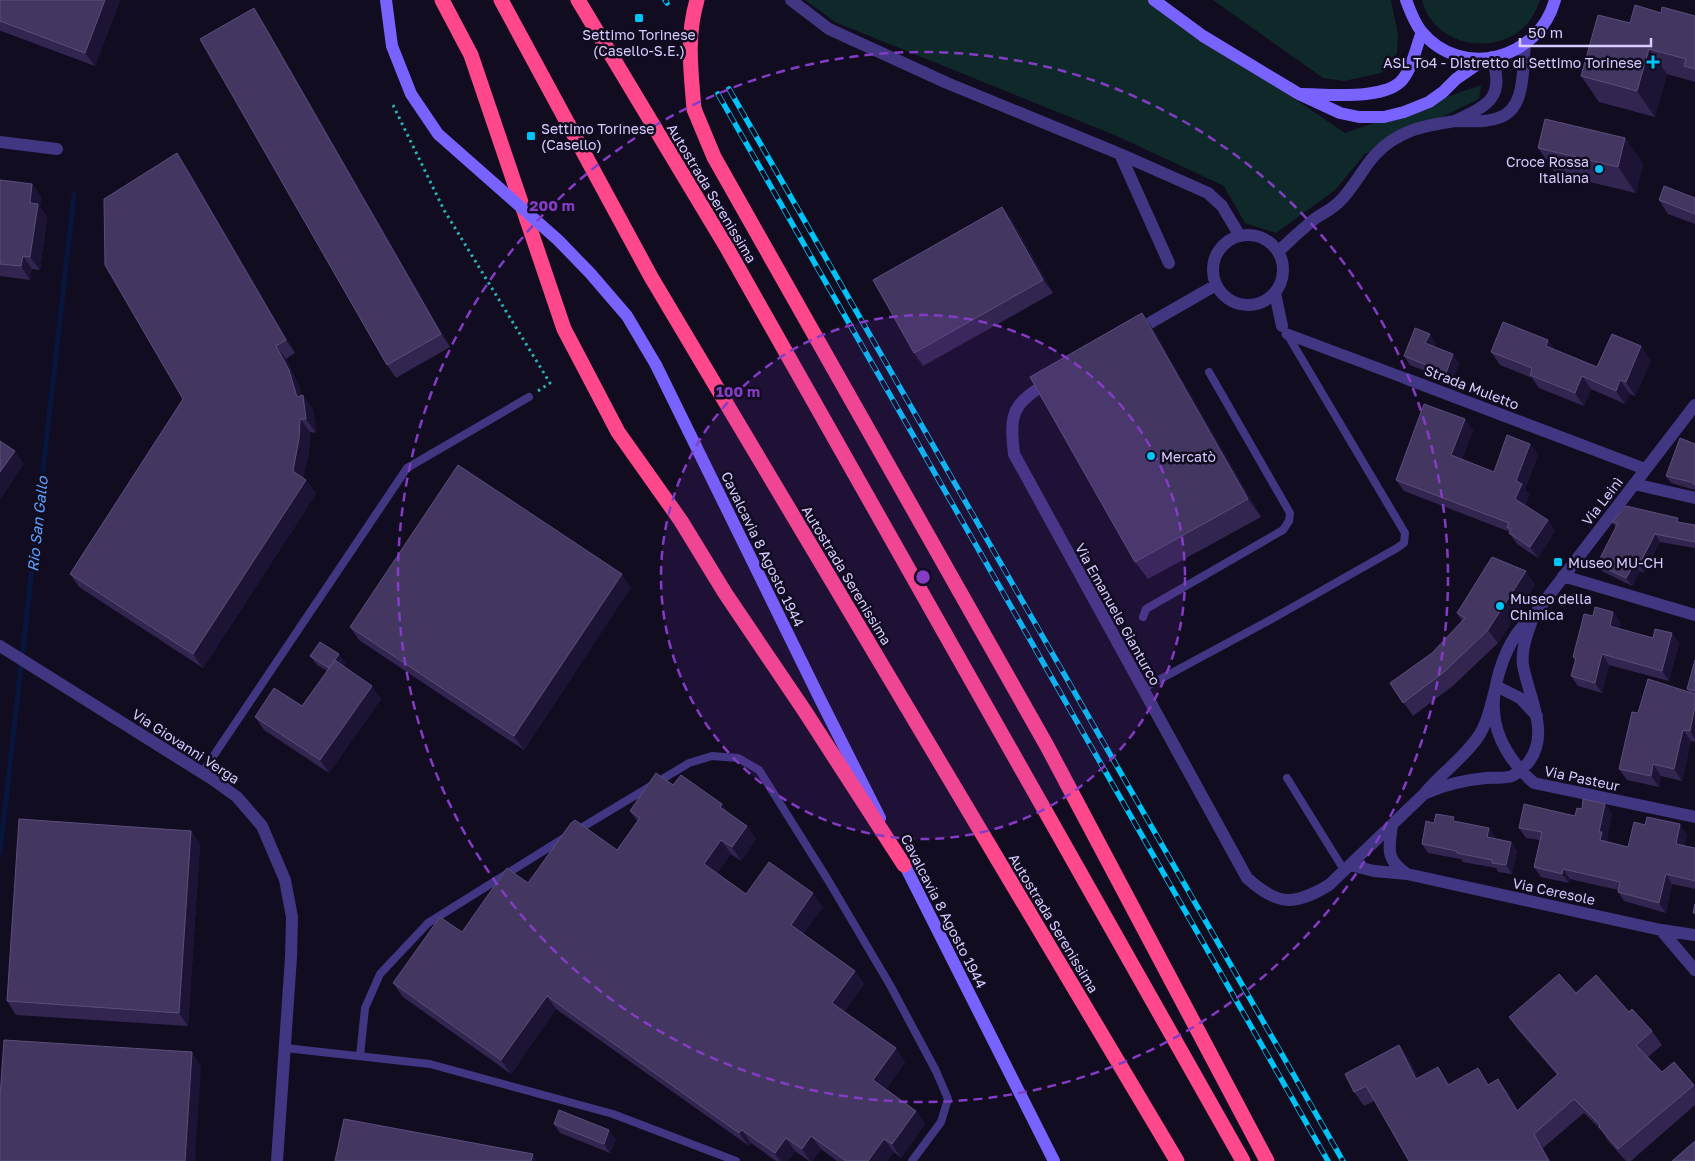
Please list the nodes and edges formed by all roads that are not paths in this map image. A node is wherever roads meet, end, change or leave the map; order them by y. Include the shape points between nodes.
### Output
1 (386, 0) edge
2 (442, 0) edge
3 (501, 0) edge
4 (578, 0) edge
5 (697, 0) edge
6 (791, 0) edge
7 (1154, 0) edge
8 (1406, 0) edge
9 (1555, 0) edge
10 (1422, 32) junction
11 (1525, 45) junction
12 (1489, 58) junction
13 (1299, 94) junction
14 (1455, 120) junction
15 (0, 142) edge
16 (57, 149) dead end
17 (1120, 154) junction
18 (1240, 236) junction
19 (1278, 252) junction
20 (1169, 263) dead end
21 (1216, 285) junction
22 (1275, 292) junction
23 (1261, 303) junction
24 (1284, 330) junction
25 (1122, 339) edge
26 (1209, 372) dead end
27 (1058, 377) edge
28 (1407, 379) joint
29 (530, 397) road end
30 (1695, 405) edge
31 (1645, 470) junction
32 (1634, 484) junction
33 (1695, 498) edge
34 (1563, 576) junction
35 (1534, 615) junction
36 (1695, 615) edge
37 (1142, 617) dead end
38 (6, 649) edge
39 (1496, 686) junction
40 (1142, 689) junction
41 (1537, 716) junction
42 (1520, 771) junction
43 (202, 773) junction
44 (1286, 778) dead end
45 (1424, 794) junction
46 (1695, 816) edge
47 (1392, 825) junction
48 (904, 865) junction
49 (1347, 868) junction
50 (1407, 874) junction
51 (1661, 930) junction
52 (1695, 935) edge
53 (1695, 970) edge
54 (285, 1048) junction
55 (360, 1056) junction
56 (277, 1161) edge
57 (736, 1161) edge
58 (912, 1161) edge
59 (1054, 1161) edge
60 (1177, 1161) edge
61 (1243, 1161) edge
62 (1267, 1161) edge

1 - 48 main road, Cavalcavia 8 Agosto 1944, bridge via 392,46 411,94 438,134 558,240 590,273 627,316 656,364
2 - 48 highway via 471,55 564,329 614,423
3 - 60 highway, Autostrada Serenissima via 651,278
4 - 61 highway, Autostrada Serenissima via 727,248
5 - 62 highway, bridge via 691,21 694,109 714,158 1047,746
6 - 17 street via 829,29 947,83
7 - 13 main road via 1203,36
8 - 10 main road
9 - 11 main road via 1541,30
10 - 12 main road via 1440,47 1461,56
10 - 13 main road via 1402,80 1388,89 1356,95
11 - 12 main road via 1506,55
11 - 14 street via 1520,95 1511,110 1499,118
12 - 13 main road via 1456,79 1429,102 1384,117 1340,113
12 - 14 street via 1498,74 1490,100
14 - 19 street via 1406,131 1389,142 1339,202
15 - 16 street
17 - 18 street via 1208,193 1222,206
17 - 20 street
18 - 19 street via 1261,238
18 - 21 street via 1230,240 1217,255 1214,265
19 - 22 street via 1283,272
21 - 23 street via 1230,300 1245,305
21 - 25 street
22 - 23 street
22 - 24 street
23 - 24 street
24 - 28 street, Strada Muletto
24 - 40 lane via 1405,533 1404,543
26 - 37 lane via 1290,512 1289,521 1283,530 1146,609
27 - 40 street, Via Emanuele Gianturco via 1027,395 1016,408 1011,429 1014,454
28 - 31 street, Strada Muletto
29 - 43 lane via 406,468
30 - 31 street, Via Leinì
31 - 32 street, Via Leinì
32 - 33 street
32 - 34 street, Via Leinì
34 - 35 street, Via Leinì
34 - 36 street
35 - 39 street, Via Pasteur via 1510,644
35 - 41 street via 1523,650 1523,665
38 - 43 street, Via Giovanni Verga
39 - 41 street via 1520,698
39 - 42 street, Via Pasteur via 1494,712 1497,726 1510,757
39 - 45 street via 1479,736
40 - 49 street, Via Emanuele Gianturco via 1247,878 1262,892 1279,900 1312,896
41 - 42 street via 1536,748
42 - 45 street via 1512,776 1446,784
42 - 46 street, Via Pasteur via 1534,783
43 - 54 street, Via Giovanni Verga via 237,797 262,826 285,880 292,917
44 - 49 lane
45 - 47 street
47 - 49 street, Via Emanuele Gianturco
47 - 50 street via 1391,860
48 - 59 main road, Cavalcavia 8 Agosto 1944
49 - 50 street, Via Ceresole
50 - 51 street, Via Ceresole
51 - 52 street, Via Ceresole
51 - 53 street
54 - 55 lane
54 - 56 street, Via Giovanni Verga
55 - 57 lane via 430,1064 613,1114
55 - 58 lane via 365,1008 380,974 428,923 689,763 712,756 738,758 759,770 890,985 936,1070 948,1099 941,1122

